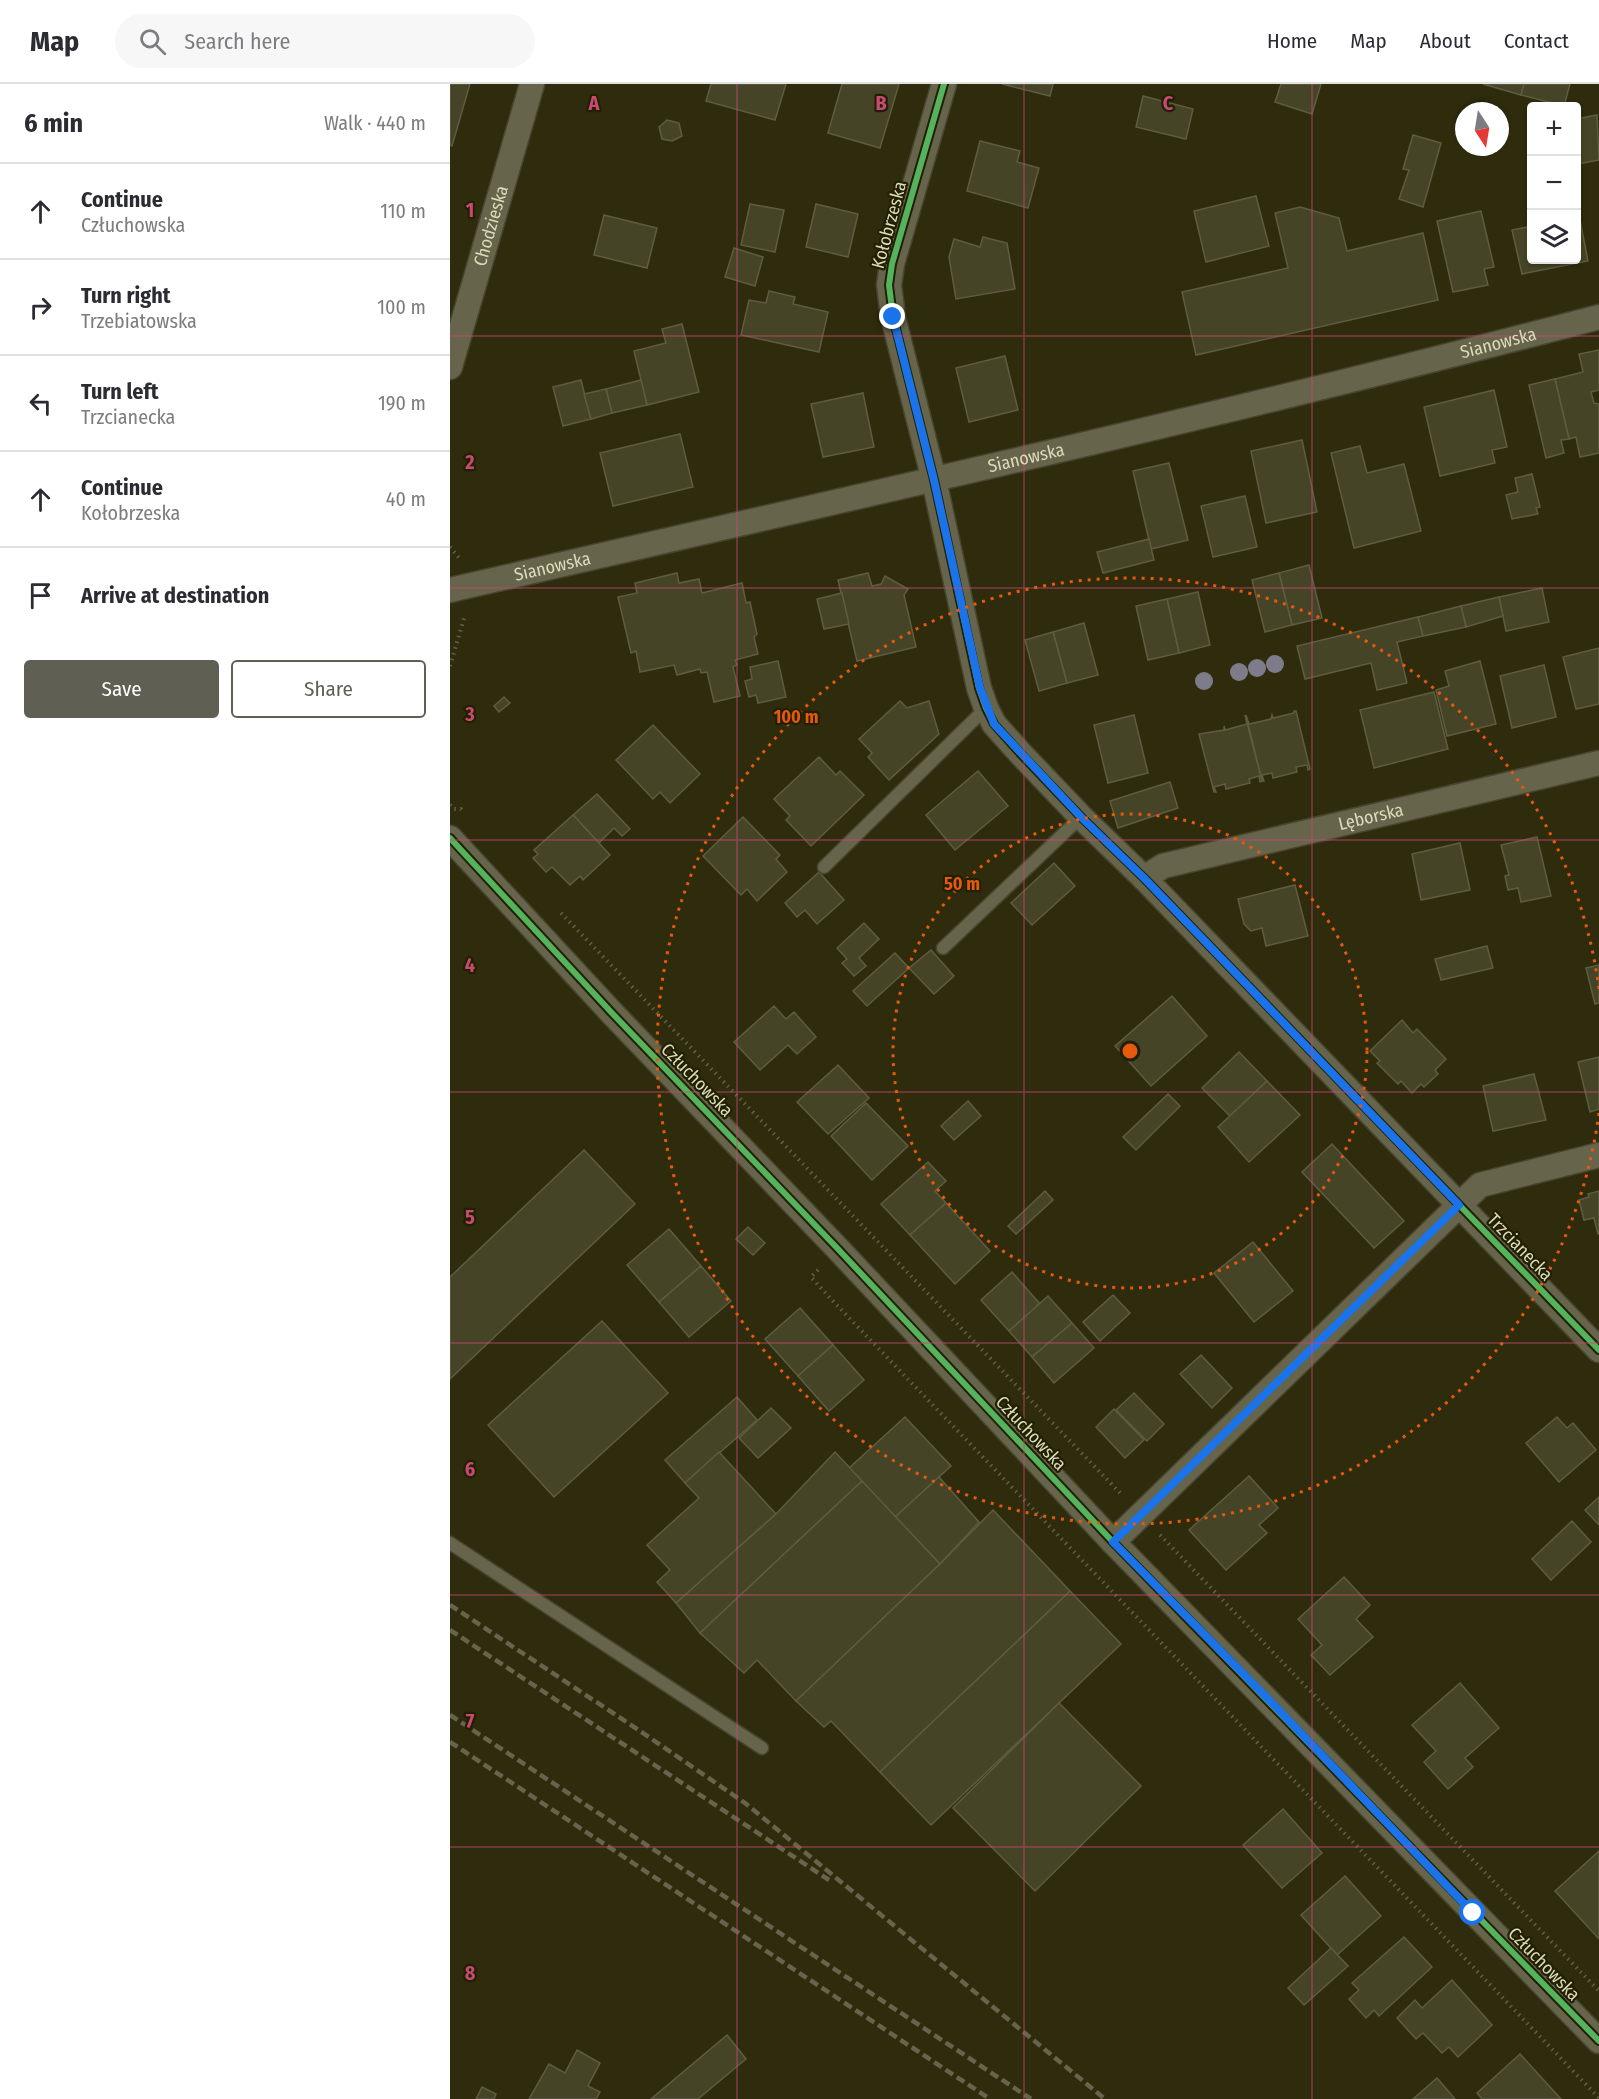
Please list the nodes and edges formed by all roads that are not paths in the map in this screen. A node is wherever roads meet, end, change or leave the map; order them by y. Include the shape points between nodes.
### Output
1 (532, 84) edge
2 (944, 84) edge
3 (1599, 317) edge
4 (450, 367) edge
5 (934, 480) junction
6 (450, 590) edge
7 (986, 708) junction
8 (1599, 763) edge
9 (1081, 817) junction
10 (450, 838) edge
11 (824, 867) dead end
12 (1144, 878) junction
13 (943, 948) dead end
14 (1599, 1155) edge
15 (1459, 1205) junction
16 (1599, 1350) edge
17 (1113, 1542) junction
18 (450, 1543) edge
19 (762, 1748) dead end
20 (1599, 2042) edge

1 - 4 street, Chodzieska
2 - 5 street, Kołobrzeska via 889,285 893,317
3 - 5 street, Sianowska via 1403,369
5 - 6 street, Sianowska
5 - 7 street, Trzcianecka
7 - 9 street, Trzcianecka via 994,724
7 - 11 lane
8 - 12 street, Lęborska via 1163,866
9 - 12 street, Trzcianecka
9 - 13 lane
10 - 17 street, Człuchowska
12 - 15 street, Trzcianecka
14 - 15 street via 1480,1185
15 - 16 street, Trzcianecka
15 - 17 street
17 - 20 street, Człuchowska
18 - 19 lane

